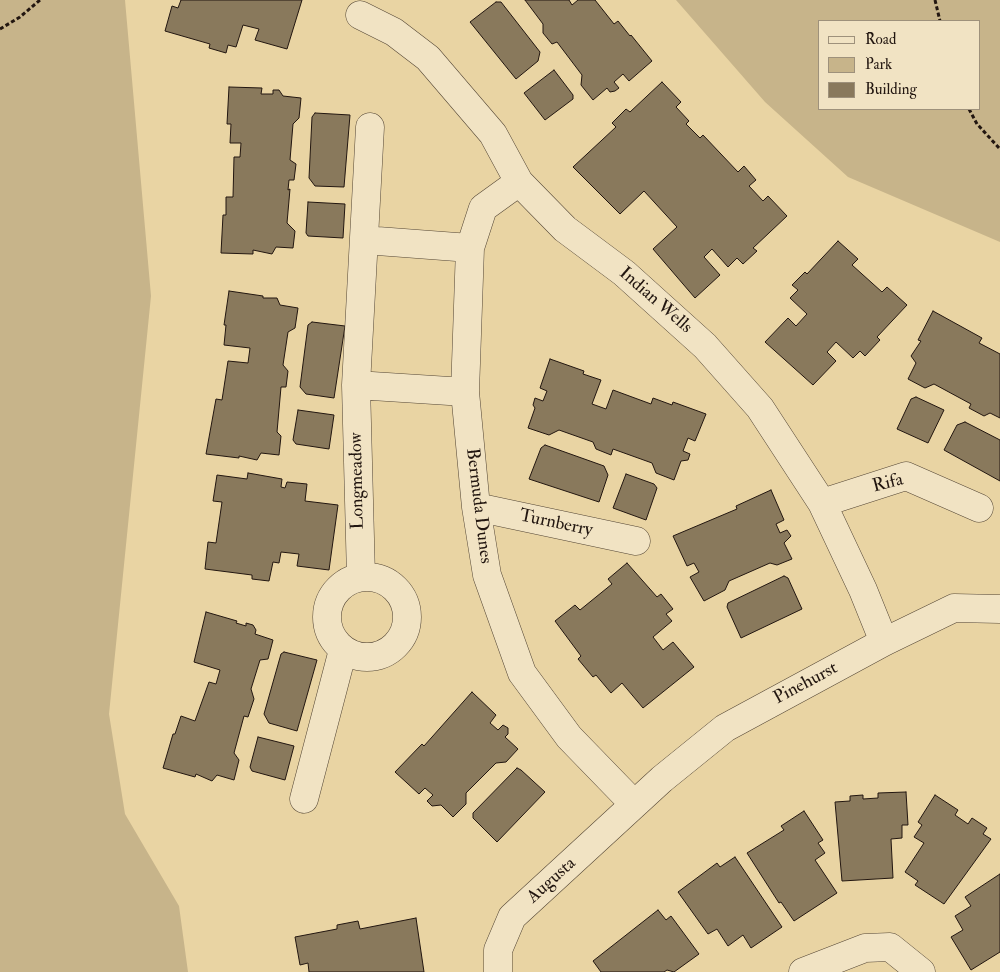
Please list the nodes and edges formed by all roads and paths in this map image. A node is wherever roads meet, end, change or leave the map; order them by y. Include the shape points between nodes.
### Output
1 (40, 0) edge
2 (935, 0) edge
3 (360, 15) dead end
4 (940, 20) edge
5 (0, 29) edge
6 (970, 110) edge
7 (370, 127) dead end
8 (1000, 149) edge
9 (519, 182) junction
10 (364, 240) junction
11 (470, 248) junction
12 (356, 385) junction
13 (466, 392) junction
14 (822, 503) junction
15 (476, 507) junction
16 (979, 508) dead end
17 (636, 541) dead end
18 (361, 577) junction
19 (1000, 609) edge
20 (884, 642) junction
21 (343, 650) junction
22 (304, 799) dead end
23 (634, 804) junction
24 (498, 972) edge
25 (803, 972) edge
26 (921, 972) edge

1 - 5 path
2 - 4 path
3 - 9 street, Indian Wells via 394,32 428,58 493,134
6 - 8 path via 977,124
7 - 10 street, Longmeadow
9 - 11 street, Bermuda Dunes via 483,208
9 - 14 street, Indian Wells via 565,229 624,273 705,346 760,408
10 - 11 street
10 - 12 street, Longmeadow
11 - 13 street, Bermuda Dunes
12 - 13 street
12 - 18 street, Longmeadow
13 - 15 street, Bermuda Dunes
14 - 16 street, Rifa via 906,476
14 - 20 street, Indian Wells
15 - 17 street, Turnberry
15 - 23 street, Bermuda Dunes via 487,575 522,673 569,737
18 - 21 street via 348,581 334,592 328,605 326,622 330,635
18 - 21 street via 378,578 399,593 405,606 405,629 399,642 385,653 372,657 355,656
19 - 20 street, Pinehurst via 954,608
20 - 23 street, Pinehurst via 725,728
21 - 22 street
23 - 24 street, Augusta via 512,917 498,950
25 - 26 street via 865,948 890,947

